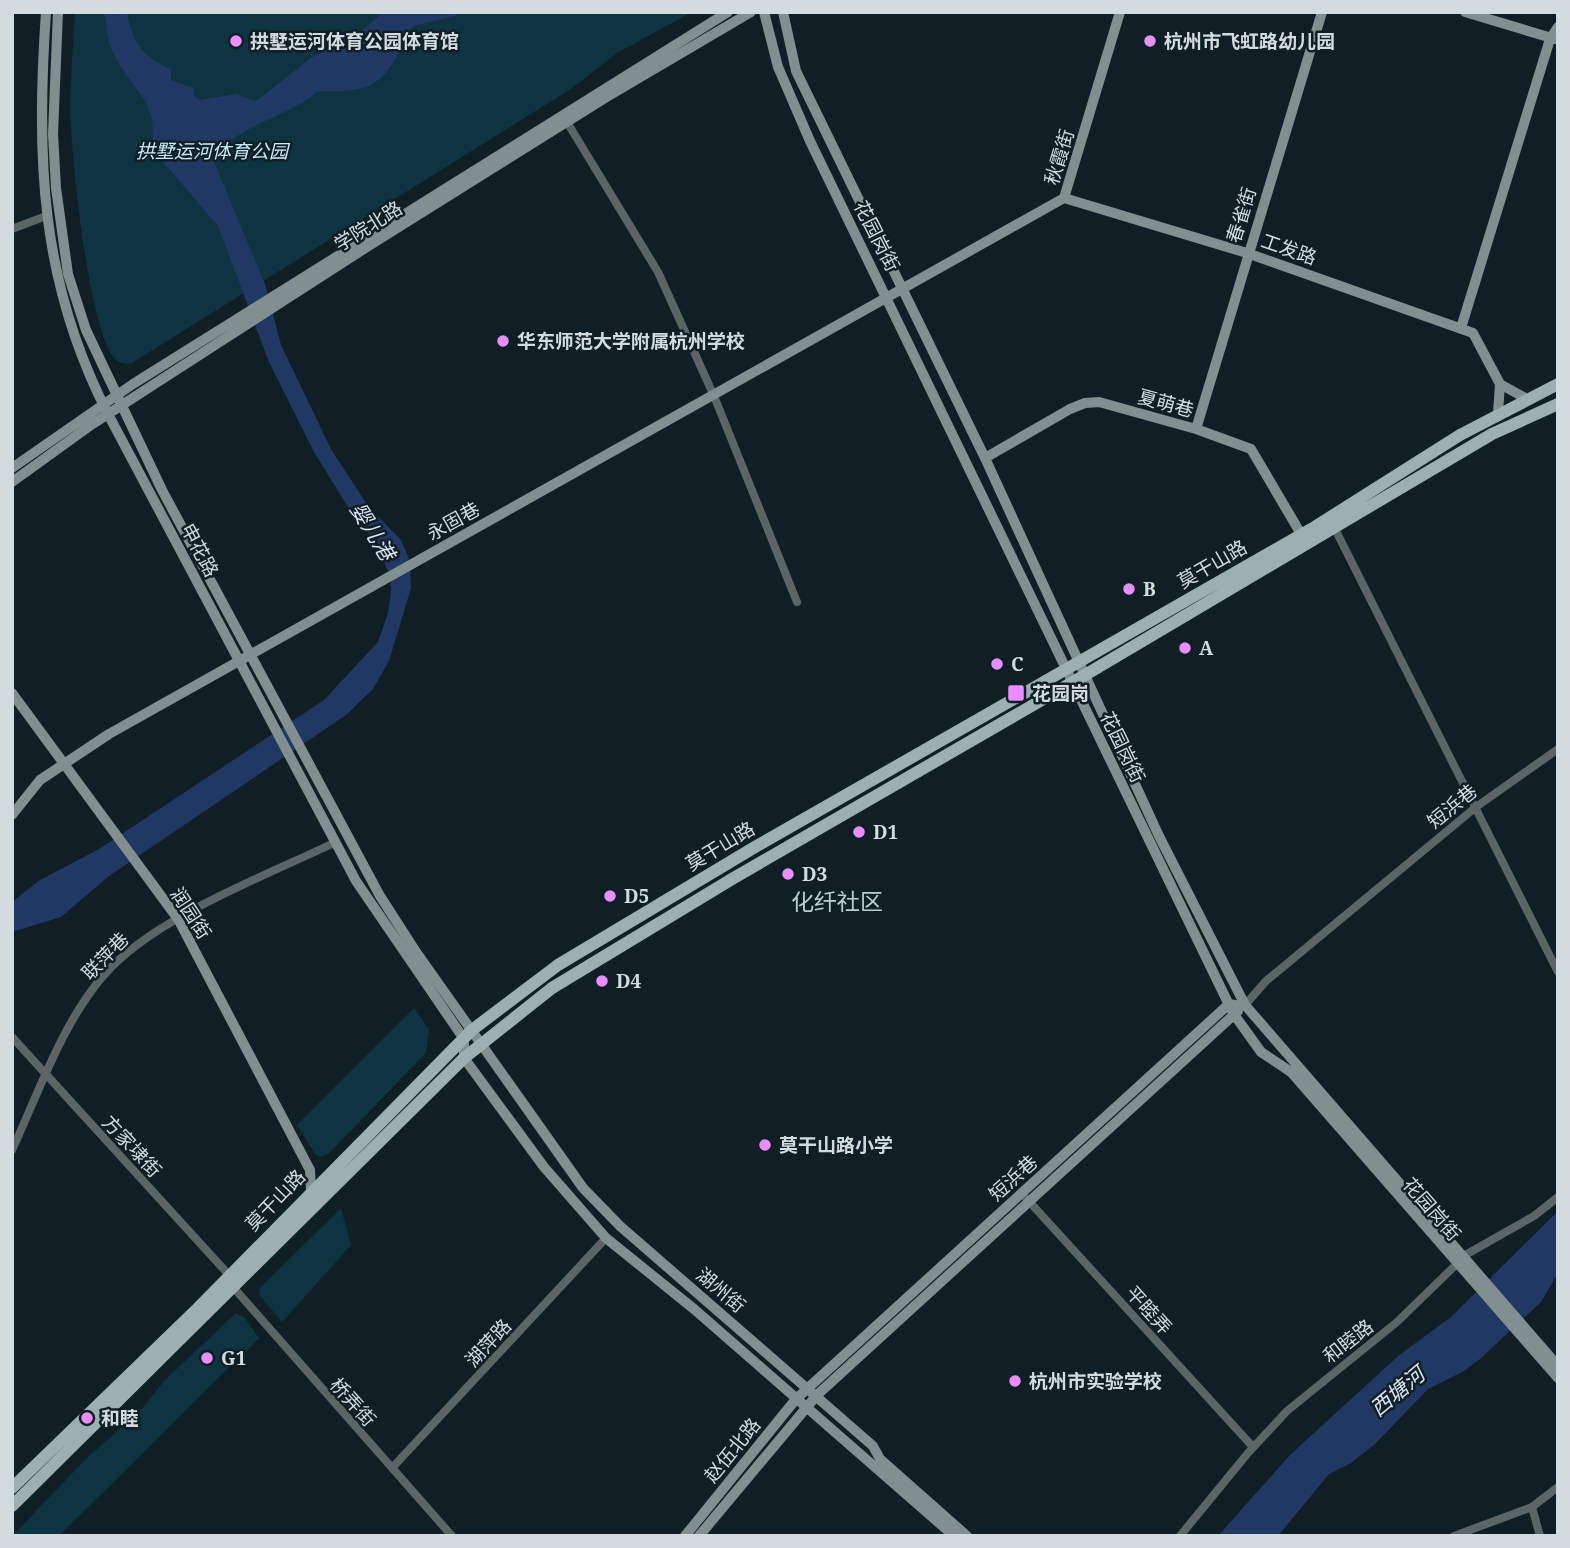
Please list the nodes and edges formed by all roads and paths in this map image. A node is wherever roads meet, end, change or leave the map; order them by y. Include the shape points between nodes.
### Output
1 (46, 12) edge
2 (58, 12) edge
3 (728, 12) edge
4 (751, 12) edge
5 (764, 12) edge
6 (783, 12) edge
7 (1120, 12) edge
8 (1322, 12) edge
9 (1465, 12) edge
10 (1558, 27) edge
11 (1554, 39) edge
12 (567, 122) junction
13 (1064, 198) junction
14 (46, 216) junction
15 (12, 229) edge
16 (1247, 253) junction
17 (903, 291) junction
18 (889, 299) junction
19 (277, 300) junction
20 (1461, 328) junction
21 (1500, 384) junction
22 (1558, 384) edge
23 (714, 396) junction
24 (1527, 399) junction
25 (118, 401) junction
26 (1558, 404) edge
27 (106, 409) junction
28 (1498, 413) junction
29 (1196, 429) junction
30 (985, 458) junction
31 (12, 468) edge
32 (12, 482) edge
33 (1334, 527) junction
34 (1301, 534) junction
35 (797, 602) dead end
36 (251, 655) junction
37 (240, 662) junction
38 (1072, 665) junction
39 (1079, 678) junction
40 (12, 693) edge
41 (1558, 749) edge
42 (63, 765) junction
43 (1476, 807) junction
44 (12, 815) edge
45 (336, 842) junction
46 (178, 919) junction
47 (1558, 972) edge
48 (1229, 1004) junction
49 (1245, 1005) junction
50 (1234, 1015) junction
51 (468, 1034) junction
52 (12, 1037) edge
53 (482, 1044) junction
54 (464, 1058) junction
55 (1294, 1069) junction
56 (46, 1076) junction
57 (12, 1150) edge
58 (310, 1170) junction
59 (329, 1173) junction
60 (311, 1191) junction
61 (1022, 1193) junction
62 (1558, 1197) edge
63 (1031, 1203) junction
64 (606, 1238) junction
65 (231, 1281) junction
66 (1558, 1366) edge
67 (1558, 1378) edge
68 (808, 1387) junction
69 (817, 1395) junction
70 (796, 1399) junction
71 (806, 1407) junction
72 (1253, 1447) junction
73 (392, 1468) junction
74 (900, 1481) junction
75 (1558, 1487) edge
76 (12, 1488) edge
77 (12, 1506) edge
78 (1532, 1507) junction
79 (452, 1536) edge
80 (685, 1536) edge
81 (699, 1536) edge
82 (954, 1536) edge
83 (967, 1536) edge
84 (1180, 1536) edge
85 (1454, 1536) edge
86 (1540, 1536) edge

1 - 14 street, 申花路 via 41,131
2 - 25 street, 申花路 via 53,134 63,248 86,330
3 - 19 street, 学院北路
4 - 12 street, 学院北路
5 - 18 street, 花园岗街 via 778,67 810,141
6 - 17 street, 花园岗街 via 796,71
7 - 13 street, 秋霞街
8 - 16 street, 春雀街
9 - 11 street
10 - 11 street
11 - 20 street
12 - 19 street, 学院北路
12 - 23 street via 658,272
13 - 16 street, 工发路
13 - 17 street, 秋霞街
14 - 15 street
14 - 27 street, 申花路 via 58,288
16 - 20 street, 工发路
16 - 29 street, 春雀街
17 - 18 street, 秋霞街
17 - 30 street, 花园岗街
18 - 23 street, 永固巷
18 - 38 street, 花园岗街
19 - 25 street, 学院北路
19 - 25 street, 学院北路 via 245,314
20 - 21 street, 工发路 via 1473,332
21 - 24 street
21 - 28 street
22 - 24 main road, 莫干山路
23 - 35 street
23 - 36 street, 永固巷
24 - 28 main road, 莫干山路
25 - 27 street, 学院北路
25 - 36 street, 申花路
26 - 33 main road, 莫干山路 via 1492,434
27 - 31 street, 学院北路
27 - 32 street, 学院北路
27 - 37 street, 申花路
28 - 34 main road, 莫干山路
29 - 30 street, 夏萌巷 via 1099,402 1085,403
29 - 34 street, 夏萌巷 via 1251,449
30 - 38 street, 花园岗街
33 - 39 main road, 莫干山路
33 - 43 street
34 - 38 main road, 莫干山路
36 - 37 street, 永固巷
36 - 51 street, 申花路 via 380,896
37 - 42 street, 永固巷 via 109,734
37 - 45 street, 申花路
38 - 39 street, 花园岗街
38 - 51 main road, 莫干山路 via 575,953
39 - 48 street, 花园岗街
39 - 49 street, 花园岗街
39 - 53 main road, 莫干山路 via 600,957 552,988
40 - 42 street, 润园街
41 - 43 street, 短浜巷
42 - 44 street, 永固巷 via 40,780
42 - 46 street, 润园街
43 - 47 street
43 - 49 street, 短浜巷 via 1266,981
45 - 46 street, 联萍巷
45 - 51 street, 申花路 via 380,920
46 - 56 street, 联萍巷 via 133,946 104,975 81,1007
46 - 58 street, 润园街
48 - 49 street
48 - 50 street, 花园岗街
48 - 61 street, 短浜巷
49 - 50 street, 短浜巷
49 - 55 street, 花园岗街
50 - 55 street, 花园岗街 via 1261,1052
50 - 63 street, 短浜巷
51 - 53 street, 申花路
51 - 54 street
51 - 59 main road, 莫干山路
52 - 56 street, 方家埭街
53 - 54 main road, 莫干山路
53 - 68 street, 湖州街 via 583,1188 629,1234
54 - 64 street, 湖州街 via 544,1167
54 - 65 main road, 莫干山路
55 - 66 street, 花园岗街
55 - 67 street, 花园岗街
56 - 57 street, 联萍巷
56 - 65 street, 方家埭街
58 - 59 street
58 - 60 street, 润园街
59 - 60 main road, 莫干山路
60 - 65 main road, 莫干山路
61 - 63 street, 平睦弄
61 - 68 street, 短浜巷
62 - 72 street, 和睦路 via 1467,1254 1397,1322 1287,1410
63 - 69 street, 短浜巷
63 - 72 street, 平睦弄
64 - 70 street, 湖州街
64 - 73 street, 湖萍路
65 - 73 street, 桥弄街
65 - 76 main road, 莫干山路
65 - 77 main road, 莫干山路
68 - 69 street, 湖州街
68 - 70 street, 赵伍北路
69 - 71 street, 赵伍北路
69 - 74 street, 湖州街
70 - 71 street, 湖州街
70 - 80 street, 赵伍北路
71 - 74 street, 湖州街
71 - 81 street, 赵伍北路
72 - 84 street, 和睦路
73 - 79 street, 桥弄街
74 - 82 street, 湖州街
74 - 83 street, 湖州街
75 - 78 street
78 - 85 street
78 - 86 street

